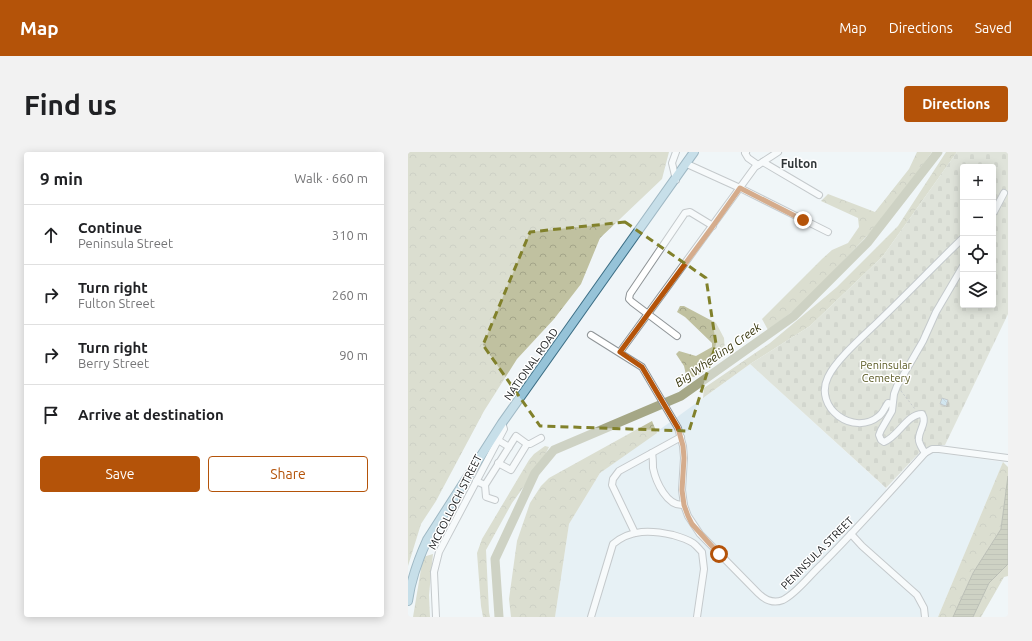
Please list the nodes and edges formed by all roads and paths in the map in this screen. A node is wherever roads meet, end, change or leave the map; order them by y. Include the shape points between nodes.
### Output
1 (676, 152) edge
2 (694, 152) edge
3 (746, 152) edge
4 (778, 152) edge
5 (761, 163) junction
6 (687, 164) junction
7 (676, 180) junction
8 (740, 188) junction
9 (1004, 193) dead end
10 (818, 195) dead end
11 (996, 207) edge
12 (713, 226) junction
13 (828, 232) dead end
14 (960, 241) edge
15 (960, 271) edge
16 (648, 314) junction
17 (591, 335) dead end
18 (677, 336) dead end
19 (620, 352) junction
20 (897, 386) junction
21 (892, 404) junction
22 (919, 414) junction
23 (502, 423) junction
24 (541, 438) dead end
25 (681, 438) junction
26 (498, 440) junction
27 (527, 444) junction
28 (509, 447) junction
29 (652, 452) junction
30 (925, 453) junction
31 (1008, 458) edge
32 (498, 463) junction
33 (476, 481) junction
34 (485, 485) junction
35 (495, 500) dead end
36 (684, 505) junction
37 (635, 533) junction
38 (700, 534) junction
39 (851, 534) junction
40 (692, 542) junction
41 (408, 601) edge
42 (436, 617) edge
43 (591, 617) edge
44 (697, 617) edge
45 (924, 617) edge

1 - 7 street via 672,163
2 - 6 main road, NATIONAL ROAD
3 - 5 street via 748,158
4 - 5 street
5 - 8 street via 755,167
5 - 10 street
6 - 7 main road, NATIONAL ROAD
6 - 8 street
7 - 23 main road, NATIONAL ROAD
8 - 12 street
8 - 13 street
9 - 11 street
12 - 16 street
12 - 16 street via 690,212 685,213 630,294 629,299
14 - 21 street via 859,340 833,368 824,387 828,406 849,422 872,420 879,416 888,403
15 - 20 street
16 - 18 street
16 - 19 street
17 - 19 street, PENINSULA STREET
19 - 25 street, PENINSULA STREET via 642,367 678,428
20 - 21 street
20 - 22 path
21 - 22 street via 892,411 880,430 880,440 884,442
22 - 30 street via 924,416 919,442
23 - 26 street, MCCOLLOCH STREET via 504,429
23 - 41 main road, NATIONAL ROAD via 428,540 411,581
24 - 27 street
25 - 29 street
25 - 36 street, PENINSULA STREET via 684,458
26 - 28 street
26 - 33 street, MCCOLLOCH STREET
27 - 28 street via 516,436
27 - 32 street via 511,470
28 - 32 street
29 - 36 street via 654,469 662,490 675,504
29 - 37 street via 619,471 612,483
30 - 31 street via 939,449
30 - 39 street, PENINSULA STREET
32 - 34 street
33 - 34 street
33 - 42 street, MCCOLLOCH STREET via 439,552 434,572
34 - 35 street via 486,497
36 - 38 street, PENINSULA STREET
37 - 40 street via 656,531
37 - 43 street via 620,538 613,544
38 - 39 street, PENINSULA STREET via 758,593 765,599 778,601 796,590
38 - 40 street
39 - 45 street via 917,595 924,608
40 - 44 street via 702,552 704,559

